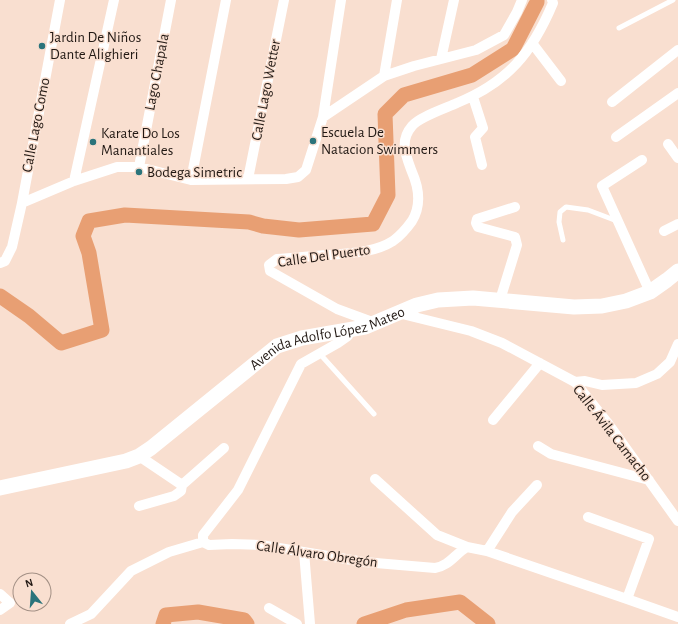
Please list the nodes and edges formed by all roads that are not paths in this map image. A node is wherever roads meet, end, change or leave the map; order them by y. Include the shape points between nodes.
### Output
1 (60, 0) edge
2 (114, 0) edge
3 (171, 0) edge
4 (226, 0) edge
5 (284, 0) edge
6 (341, 0) edge
7 (397, 0) edge
8 (454, 0) edge
9 (522, 0) edge
10 (552, 0) edge
11 (673, 0) edge
12 (619, 28) dead end
13 (532, 43) junction
14 (678, 50) edge
15 (442, 59) junction
16 (384, 76) junction
17 (561, 81) dead end
18 (678, 93) edge
19 (473, 97) junction
20 (612, 102) dead end
21 (323, 117) junction
22 (616, 137) dead end
23 (668, 144) dead end
24 (678, 158) edge
25 (642, 160) dead end
26 (482, 165) dead end
27 (139, 167) junction
28 (74, 180) junction
29 (191, 180) junction
30 (248, 180) junction
31 (22, 203) junction
32 (515, 207) dead end
33 (618, 221) junction
34 (678, 224) edge
35 (664, 231) dead end
36 (563, 240) dead end
37 (0, 263) edge
38 (678, 271) edge
39 (650, 292) junction
40 (500, 300) junction
41 (398, 313) junction
42 (375, 323) junction
43 (348, 330) junction
44 (678, 344) edge
45 (320, 354) junction
46 (540, 363) junction
47 (580, 382) junction
48 (374, 414) dead end
49 (493, 420) dead end
50 (538, 446) dead end
51 (224, 448) dead end
52 (139, 456) junction
53 (375, 479) dead end
54 (649, 480) junction
55 (182, 485) junction
56 (537, 485) dead end
57 (0, 488) edge
58 (139, 506) dead end
59 (588, 517) dead end
60 (677, 517) edge
61 (203, 542) junction
62 (467, 547) junction
63 (487, 551) junction
64 (304, 552) junction
65 (0, 594) edge
66 (628, 598) junction
67 (269, 608) dead end
68 (0, 610) edge
69 (678, 617) edge
70 (310, 623) edge
71 (70, 624) edge
72 (297, 624) edge

1 - 31 street, Calle Lago Como
2 - 28 street
3 - 27 street, Lago Chapala
4 - 29 street
5 - 30 street, Calle Lago Wetter
6 - 21 street
7 - 16 street
8 - 15 street
9 - 15 street via 504,35 476,50
10 - 13 street, Calle Del Puerto via 543,26
11 - 12 lane
13 - 17 street
13 - 19 street, Calle Del Puerto via 524,56 502,78
14 - 20 street
15 - 16 street
16 - 21 street
18 - 22 street
19 - 26 street via 483,128 475,137
19 - 42 street, Calle Del Puerto via 427,117 413,125 406,134 404,145 419,197 416,214 407,228 393,241 358,252 277,259 269,265 270,271 337,309
21 - 30 street via 306,170 298,177
23 - 24 street
25 - 33 street via 602,186
27 - 28 street via 117,167
27 - 29 street
28 - 31 street
29 - 30 street
31 - 37 street, Calle Lago Como via 12,247 5,261
32 - 40 street via 477,219 476,223 478,227 514,237 517,245
33 - 36 lane via 588,210 566,207 560,212 559,222
33 - 39 street
34 - 35 street
38 - 39 main road, Avenida Adolfo López Mateo
39 - 40 main road, Avenida Adolfo López Mateo via 602,306 574,307
40 - 41 main road, Avenida Adolfo López Mateo via 438,300
41 - 42 main road, Avenida Adolfo López Mateo
41 - 46 street, Calle Ávila Camacho via 471,330
42 - 43 main road, Avenida Adolfo López Mateo
43 - 45 street via 348,336
43 - 52 main road, Avenida Adolfo López Mateo via 302,338 277,346
44 - 47 street via 670,362 657,374 636,383 627,380 589,378
45 - 48 lane
45 - 61 street via 301,364 238,490 203,535
46 - 47 street, Calle Ávila Camacho
46 - 49 street
47 - 54 street, Calle Ávila Camacho
50 - 54 street via 551,454
51 - 55 street
52 - 55 street
52 - 57 main road, Avenida Adolfo López Mateo
53 - 62 street via 437,535
54 - 60 street, Calle Ávila Camacho
55 - 58 street via 181,491 174,496
56 - 63 street via 512,512
59 - 66 street via 650,538
61 - 64 street, Calle Álvaro Obregón via 209,545 261,544
61 - 71 street via 169,552 131,571 91,614
62 - 63 street
62 - 64 street, Calle Álvaro Obregón via 443,567 435,568 364,562
63 - 66 street
64 - 70 street
65 - 68 street via 10,603
66 - 69 street
67 - 72 street

